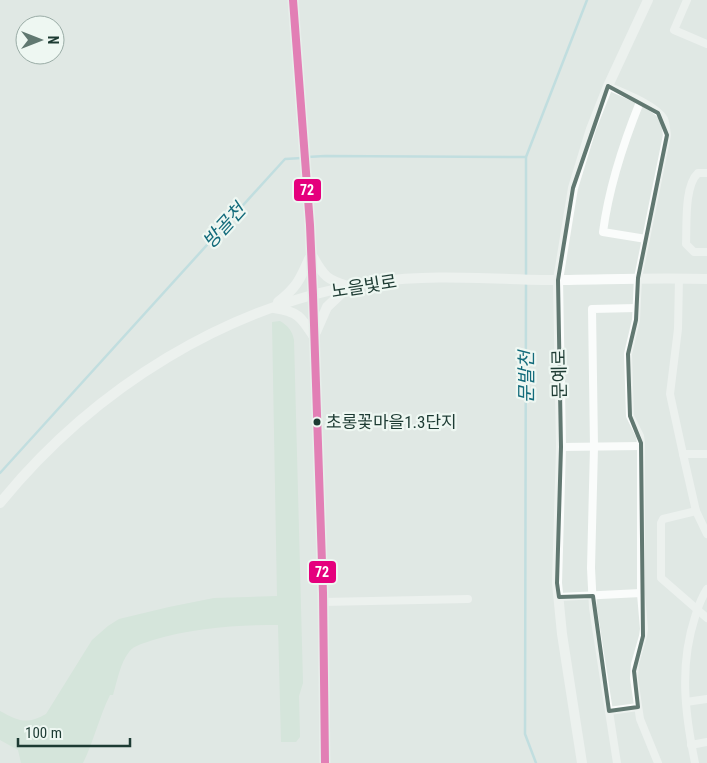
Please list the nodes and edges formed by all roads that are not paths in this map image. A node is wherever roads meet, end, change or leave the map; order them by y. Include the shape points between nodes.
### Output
1 (294, 0) edge
2 (648, 0) edge
3 (687, 0) edge
4 (707, 44) edge
5 (608, 86) junction
6 (640, 102) junction
7 (707, 173) edge
8 (646, 239) junction
9 (707, 252) edge
10 (311, 254) junction
11 (638, 278) junction
12 (679, 278) junction
13 (707, 278) edge
14 (558, 280) junction
15 (349, 286) junction
16 (313, 295) junction
17 (271, 308) junction
18 (636, 308) junction
19 (314, 337) junction
20 (594, 446) junction
21 (641, 446) junction
22 (560, 447) junction
23 (682, 454) junction
24 (707, 454) edge
25 (0, 503) edge
26 (696, 510) junction
27 (707, 534) edge
28 (707, 589) edge
29 (641, 593) junction
30 (593, 596) junction
31 (558, 597) junction
32 (468, 599) dead end
33 (323, 602) junction
34 (698, 609) junction
35 (707, 618) edge
36 (707, 699) edge
37 (686, 702) junction
38 (638, 707) junction
39 (609, 711) junction
40 (707, 742) edge
41 (691, 745) junction
42 (325, 763) edge
43 (582, 763) edge
44 (617, 763) edge
45 (658, 763) edge
46 (695, 763) edge

1 - 10 street
2 - 5 street, 문예로
3 - 4 street via 674,30
5 - 6 street
5 - 14 street, 문예로 via 591,129 574,188
6 - 8 street via 664,119 667,135
6 - 8 street via 618,162 603,232
7 - 9 street via 698,173 693,178 687,208 686,244 694,252
8 - 11 street
10 - 15 street via 320,271 331,281
10 - 16 street
10 - 17 street via 293,290
11 - 12 street, 노을빛로
11 - 14 street, 노을빛로
11 - 18 street
12 - 13 street, 노을빛로
12 - 23 street via 678,329 670,394
14 - 15 street, 노을빛로 via 426,279
14 - 22 street, 문예로
15 - 16 street, 노을빛로
15 - 19 street via 327,307
16 - 17 street, 노을빛로
16 - 19 street
17 - 19 street via 297,314
17 - 25 street, 노을빛로 via 241,319 137,376 62,438
18 - 20 street via 592,309
18 - 21 street via 628,354 630,410
19 - 33 street
20 - 21 street
20 - 22 street
20 - 30 street
21 - 29 street
22 - 31 street, 문예로
23 - 24 street
23 - 26 street
26 - 27 street
26 - 34 street via 663,519 662,578
28 - 34 street
29 - 30 street
29 - 38 street via 644,636 634,671
30 - 31 street
30 - 39 street
31 - 43 street, 문예로
32 - 33 street
33 - 42 street
34 - 35 street
34 - 37 street via 689,634
36 - 37 street
37 - 41 street
38 - 39 street
38 - 45 street
39 - 44 street
40 - 41 street
41 - 46 street

